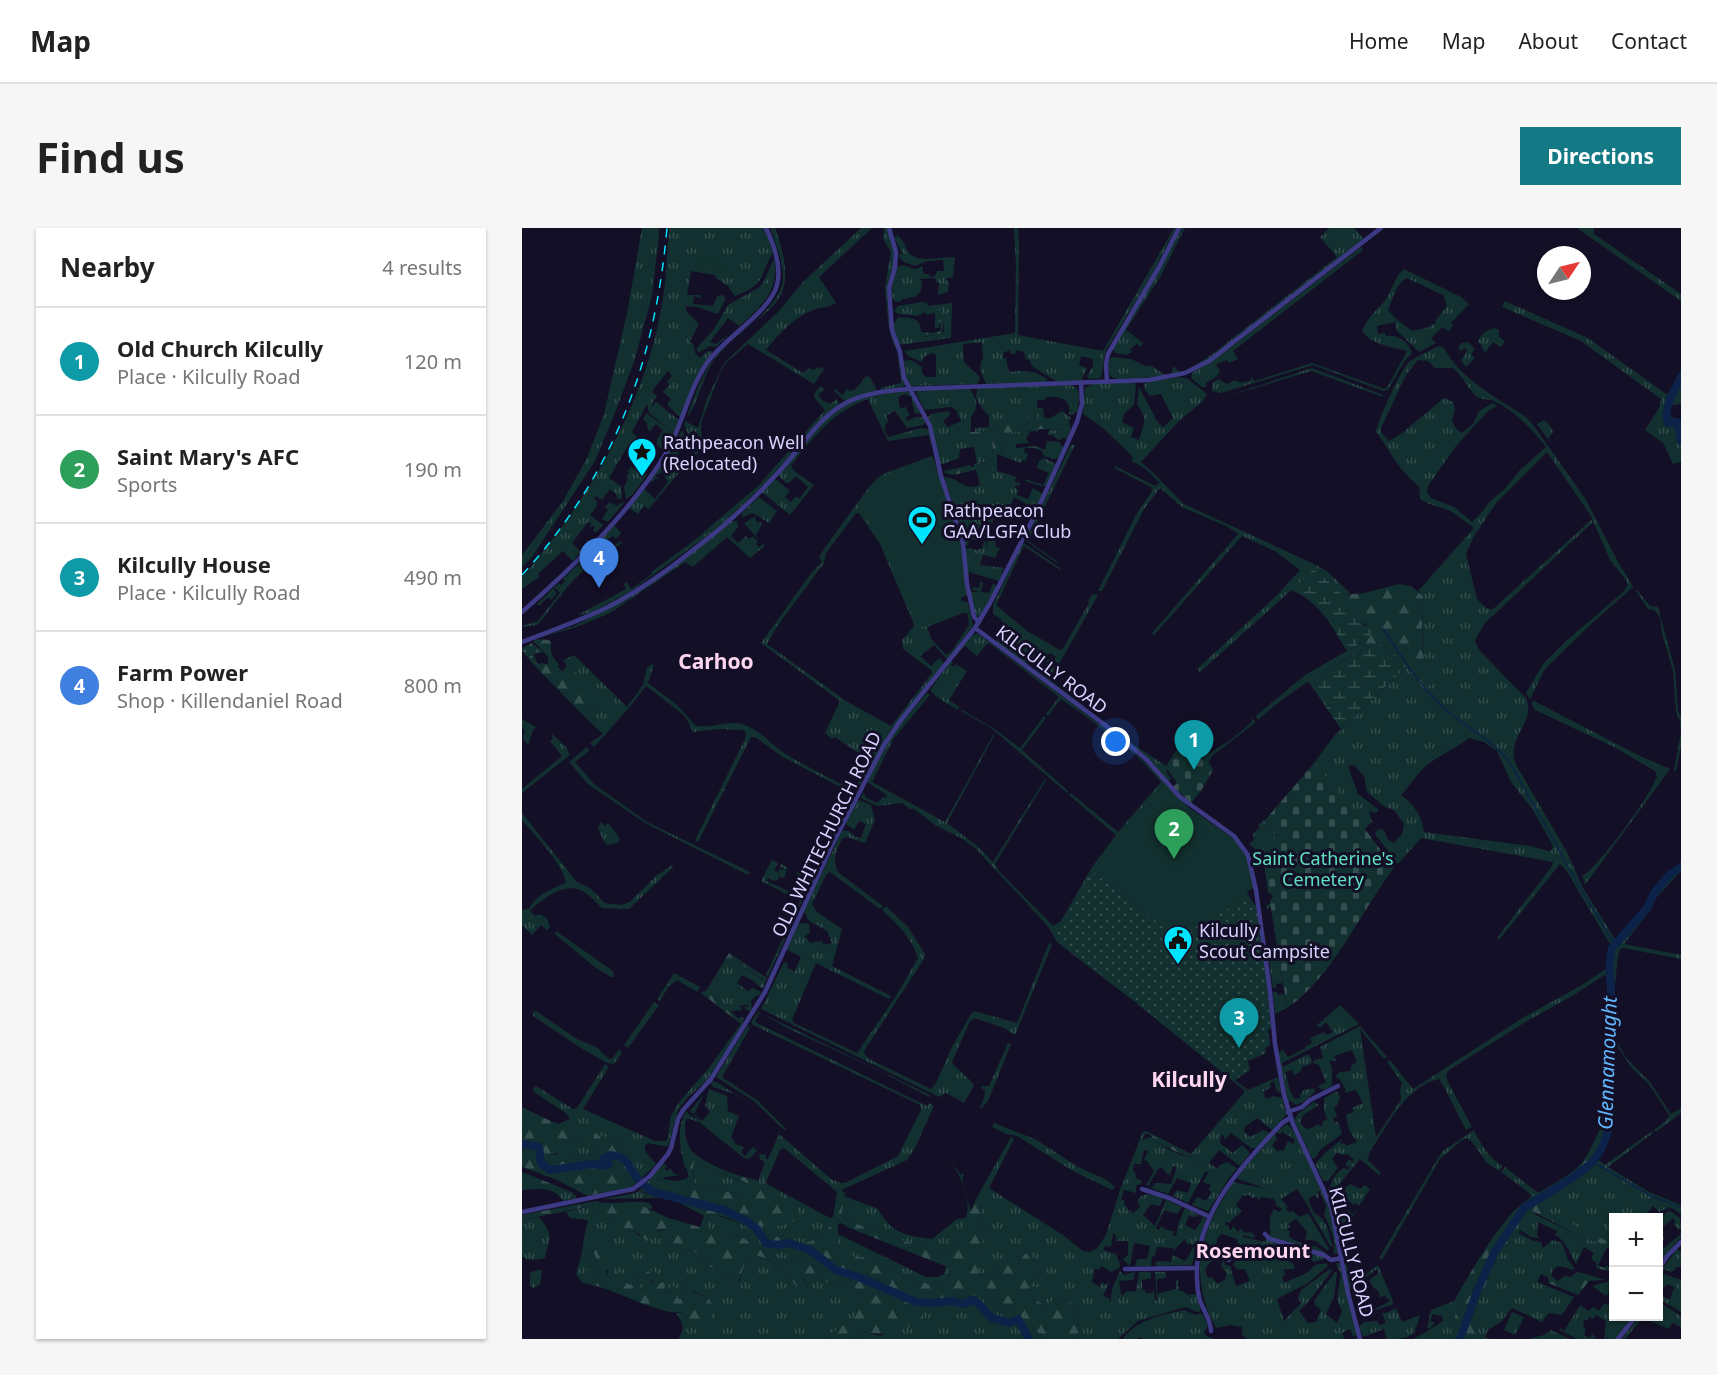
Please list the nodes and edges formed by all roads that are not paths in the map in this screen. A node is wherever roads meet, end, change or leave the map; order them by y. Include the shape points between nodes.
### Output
1 (766, 228) edge
2 (889, 228) edge
3 (1179, 228) edge
4 (1381, 228) edge
5 (1107, 382) junction
6 (1081, 383) junction
7 (909, 389) junction
8 (522, 612) edge
9 (978, 622) junction
10 (975, 628) junction
11 (522, 642) edge
12 (1338, 1086) dead end
13 (1289, 1115) junction
14 (1142, 1189) dead end
15 (522, 1212) edge
16 (1210, 1217) junction
17 (1265, 1234) dead end
18 (1681, 1242) edge
19 (1199, 1249) junction
20 (1342, 1258) junction
21 (1229, 1260) dead end
22 (1661, 1267) edge
23 (1125, 1269) dead end
24 (1196, 1269) junction
25 (1633, 1321) edge
26 (1211, 1331) dead end
27 (1360, 1339) edge
28 (1618, 1339) edge

1 - 8 street via 778,266 771,298 707,363 667,450 628,503 585,553
2 - 7 street via 896,252 889,288 892,324
3 - 5 street via 1108,354
4 - 5 street via 1193,370 1171,377
5 - 6 street
6 - 7 street
6 - 9 street, OLD WHITECHURCH ROAD via 1082,404 1077,422 1036,513
7 - 9 street via 933,436 941,476 963,543 967,584
7 - 11 street via 876,393 843,405 823,420 746,505 682,558 612,605
9 - 10 street, OLD WHITECHURCH ROAD
10 - 13 street, KILCULLY ROAD via 1146,759 1188,805 1244,847 1252,867 1275,1044
10 - 15 street, OLD WHITECHURCH ROAD via 884,744 756,1008 711,1079 682,1110 671,1148 658,1167 633,1189
12 - 13 street
13 - 16 street via 1236,1173
13 - 20 street, KILCULLY ROAD via 1328,1198
14 - 16 street
16 - 19 street
17 - 20 street via 1331,1260
18 - 22 street
19 - 21 street
19 - 24 street
20 - 27 street, KILCULLY ROAD
23 - 24 street
24 - 26 street via 1199,1297
25 - 28 street

